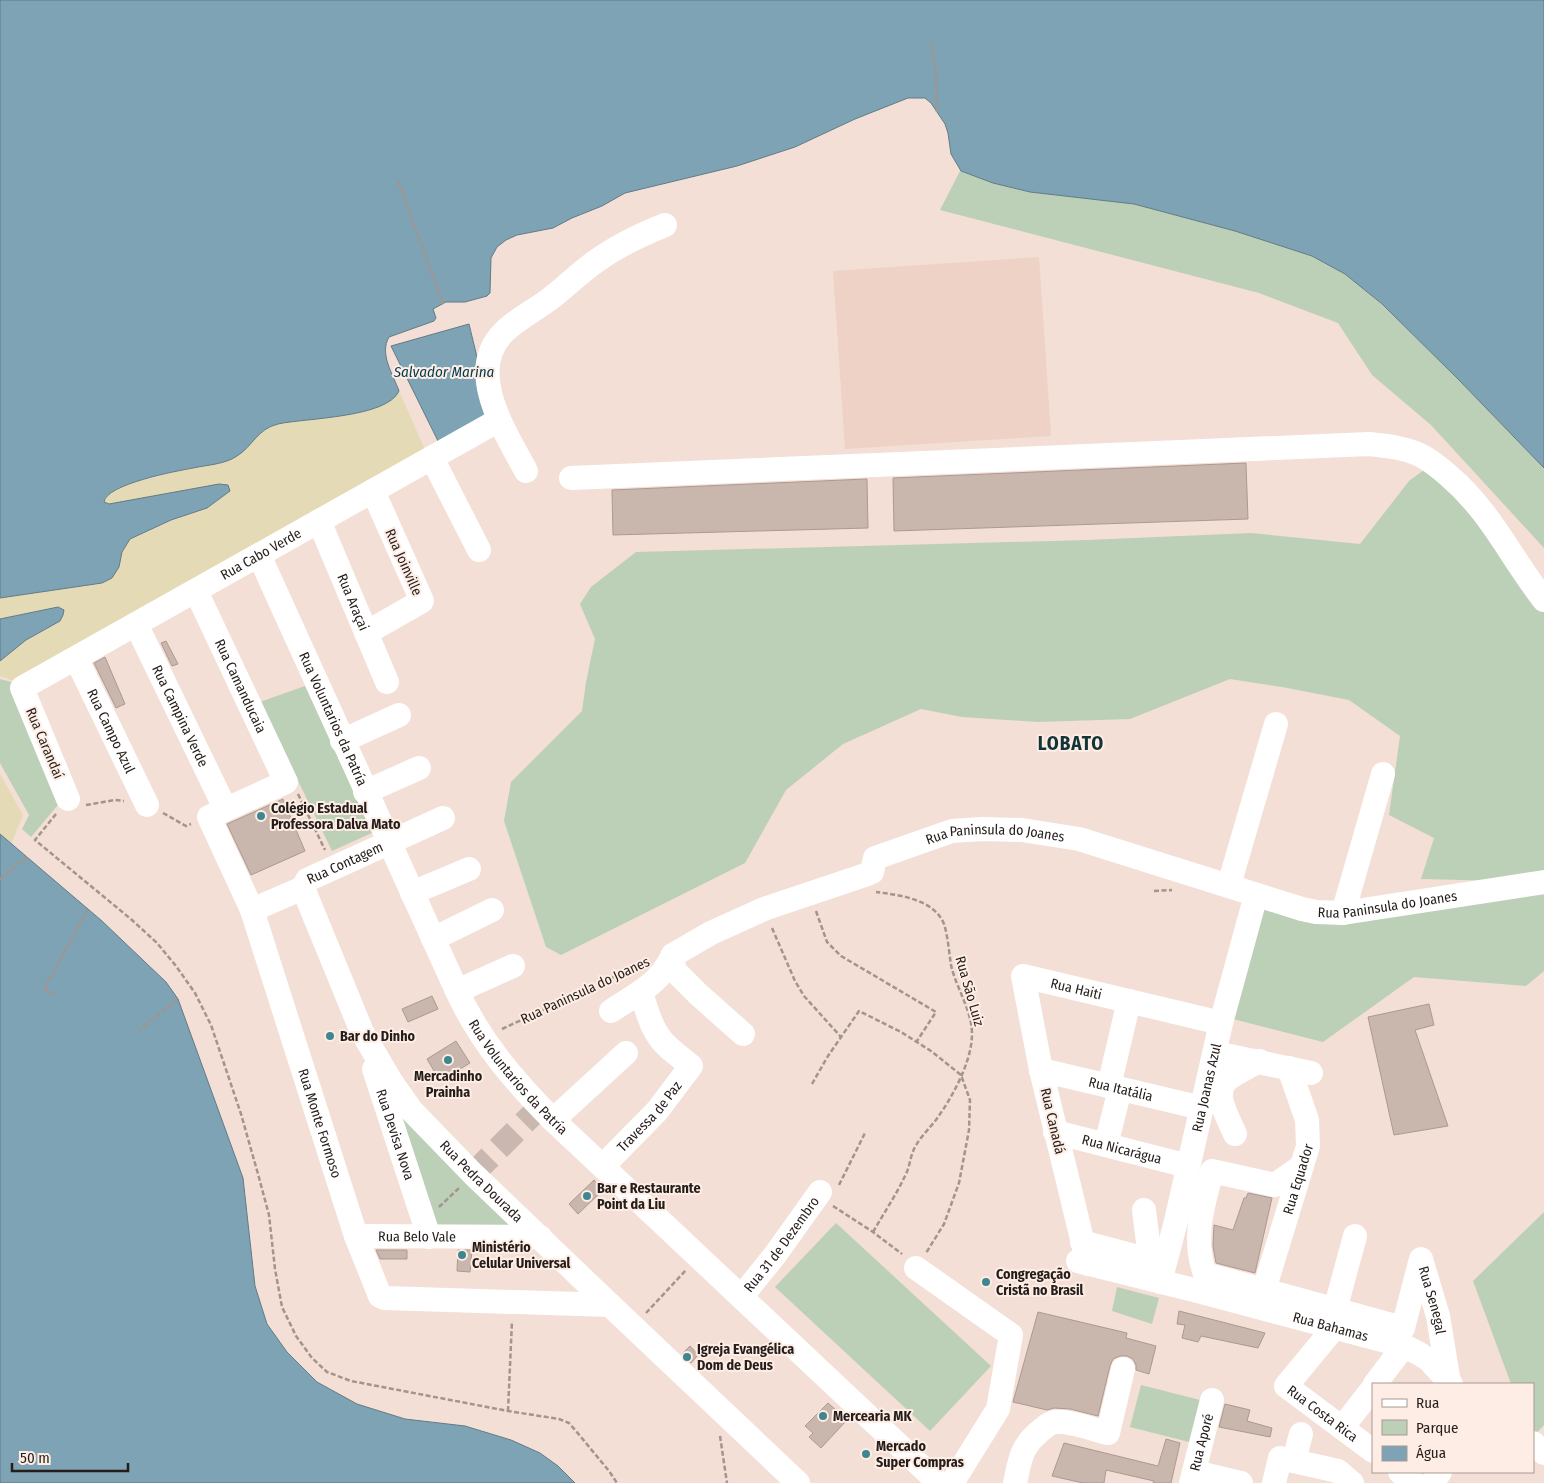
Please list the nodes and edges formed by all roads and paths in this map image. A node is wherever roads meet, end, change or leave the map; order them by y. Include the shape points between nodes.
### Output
1 (931, 42) dead end
2 (937, 112) dead end
3 (398, 181) dead end
4 (665, 225) dead end
5 (443, 304) dead end
6 (499, 420) junction
7 (432, 458) junction
8 (526, 471) dead end
9 (571, 478) dead end
10 (373, 491) junction
11 (319, 521) junction
12 (479, 550) dead end
13 (260, 555) junction
14 (196, 591) junction
15 (1544, 600) edge
16 (136, 624) junction
17 (366, 633) junction
18 (76, 658) junction
19 (387, 682) dead end
20 (22, 688) joint
21 (399, 716) dead end
22 (1276, 724) dead end
23 (342, 741) junction
24 (419, 768) dead end
25 (1383, 774) dead end
26 (286, 782) junction
27 (365, 792) junction
28 (68, 799) joint
29 (147, 805) dead end
30 (225, 808) junction
31 (443, 818) dead end
32 (388, 842) junction
33 (27, 857) dead end
34 (333, 868) junction
35 (470, 868) dead end
36 (865, 875) junction
37 (0, 879) edge
38 (1544, 882) edge
39 (1229, 886) junction
40 (303, 888) junction
41 (810, 892) junction
42 (412, 893) junction
43 (1256, 895) junction
44 (88, 909) dead end
45 (764, 909) junction
46 (252, 910) junction
47 (492, 910) dead end
48 (1343, 912) junction
49 (433, 938) junction
50 (673, 955) junction
51 (644, 963) dead end
52 (513, 966) dead end
53 (1023, 976) joint
54 (456, 991) junction
55 (641, 993) junction
56 (55, 995) dead end
57 (178, 999) dead end
58 (1129, 1001) junction
59 (611, 1011) dead end
60 (1221, 1023) junction
61 (138, 1030) dead end
62 (362, 1032) junction
63 (743, 1034) dead end
64 (842, 1037) junction
65 (482, 1039) junction
66 (917, 1041) junction
67 (626, 1053) dead end
68 (1215, 1053) junction
69 (1259, 1061) junction
70 (1041, 1070) junction
71 (961, 1075) junction
72 (812, 1084) dead end
73 (1114, 1087) junction
74 (1202, 1108) junction
75 (553, 1120) junction
76 (1055, 1132) junction
77 (865, 1133) dead end
78 (1235, 1134) dead end
79 (1106, 1145) junction
80 (603, 1166) junction
81 (1188, 1166) junction
82 (1302, 1166) junction
83 (473, 1174) junction
84 (825, 1192) junction
85 (1144, 1210) dead end
86 (1176, 1221) junction
87 (426, 1229) junction
88 (873, 1232) junction
89 (356, 1236) junction
90 (1355, 1236) dead end
91 (540, 1237) junction
92 (699, 1256) junction
93 (1082, 1256) junction
94 (916, 1268) junction
95 (1160, 1282) junction
96 (1201, 1283) junction
97 (1264, 1290) junction
98 (742, 1296) junction
99 (513, 1302) junction
100 (610, 1305) junction
101 (1334, 1319) junction
102 (633, 1327) junction
103 (1403, 1337) junction
104 (1123, 1369) dead end
105 (1376, 1383) edge
106 (1449, 1383) edge
107 (1450, 1383) edge
108 (1372, 1389) edge
109 (1212, 1400) dead end
110 (508, 1411) junction
111 (1342, 1428) junction
112 (720, 1434) dead end
113 (1300, 1434) dead end
114 (1372, 1450) edge
115 (1287, 1460) junction
116 (1401, 1473) edge
117 (1192, 1477) edge
118 (1349, 1482) edge
119 (617, 1483) edge
120 (727, 1483) edge
121 (798, 1483) edge
122 (939, 1483) edge
123 (952, 1483) edge
124 (1015, 1483) edge
125 (1241, 1483) edge
126 (1274, 1483) edge
127 (1414, 1483) edge

1 - 2 path
3 - 5 path
4 - 6 street via 628,240 595,261 552,298 504,332 494,344 488,363 488,380
6 - 7 street, Rua Cabo Verde
6 - 8 street
7 - 10 street, Rua Cabo Verde
7 - 12 street
9 - 15 street via 1359,444 1395,447 1418,454 1466,490
10 - 11 street, Rua Cabo Verde
10 - 17 street, Rua Joinville via 422,601
11 - 13 street, Rua Cabo Verde
11 - 17 street, Rua Araçai
13 - 14 street, Rua Cabo Verde
13 - 23 street, Rua Voluntarios da Patría
14 - 16 street, Rua Cabo Verde
14 - 26 street, Rua Camanducaia
16 - 18 street, Rua Cabo Verde
16 - 30 street, Rua Campina Verde
17 - 19 street, Rua Araçai
18 - 20 street, Rua Cabo Verde
18 - 29 street, Rua Campo Azul
20 - 28 street, Rua Carandaí
21 - 23 street
22 - 39 street
23 - 27 street, Rua Voluntarios da Patría
24 - 27 street
25 - 48 street
26 - 30 street, Rua Monte Formoso
26 - 34 path via 294,784
27 - 32 street, Rua Voluntarios da Patría
28 - 110 path via 35,840 157,943 195,993 214,1034 241,1114 269,1215 282,1306 296,1336 327,1372 351,1382
30 - 46 street, Rua Monte Formoso via 209,817
31 - 32 street, Rua Contagem
32 - 34 street, Rua Contagem
32 - 42 street, Rua Voluntarios da Patría
33 - 37 path
34 - 40 street, Rua Contagem via 306,880
35 - 42 street
36 - 39 street, Rua Paninsula do Joanes via 872,872 875,858 952,830 1022,830 1079,839
36 - 41 street
36 - 71 path, Rua São Luiz via 872,891 926,904 944,923 953,973 972,1025 970,1051
38 - 48 street, Rua Paninsula do Joanes
39 - 43 street, Rua Paninsula do Joanes
40 - 46 street, Rua Contagem
40 - 62 street, Rua Pedra Dourada
41 - 45 street
41 - 66 path via 826,942 840,956 936,1012
42 - 49 street, Rua Voluntarios da Patría
43 - 48 street, Rua Paninsula do Joanes via 1316,912
43 - 60 street, Rua Joanas Azul
44 - 56 path via 44,990
45 - 50 street
45 - 64 path via 804,996
46 - 89 street, Rua Monte Formoso
47 - 49 street
49 - 54 street, Rua Voluntarios da Patría
50 - 55 street via 661,976
50 - 63 street via 674,970
51 - 65 path, Rua Paninsula do Joanes
52 - 54 street
53 - 58 street, Rua Haiti
53 - 70 street, Rua Canadá
54 - 65 street, Rua Voluntarios da Patría
55 - 59 street
55 - 80 street, Travessa de Paz via 657,1034 691,1066 657,1111
57 - 61 path
58 - 60 street, Rua Haiti
58 - 73 street
60 - 68 street, Rua Joanas Azul
62 - 83 street, Rua Pedra Dourada via 411,1110
62 - 87 street, Rua Devisa Nova
64 - 66 path via 859,1011
64 - 72 path
65 - 75 street, Rua Voluntarios da Patría
66 - 71 path
67 - 75 street
68 - 69 street
68 - 74 street, Rua Joanas Azul
69 - 78 street via 1228,1078 1221,1089 1220,1097
69 - 82 street, Rua Equador via 1300,1071 1308,1120 1308,1146
70 - 73 street, Rua Itatália
70 - 76 street, Rua Canadá
71 - 88 path via 951,1097 914,1149 906,1175
71 - 94 path via 970,1100 959,1183 944,1224
73 - 74 street, Rua Itatália
73 - 79 street
74 - 81 street, Rua Joanas Azul
75 - 80 street, Rua Voluntarios da Patría
76 - 79 street, Rua Nicarágua
76 - 93 street, Rua Canadá
77 - 84 path
79 - 81 street, Rua Nicarágua
80 - 92 street, Rua Voluntarios da Patría
81 - 86 street, Rua Joanas Azul
82 - 96 street via 1275,1185 1212,1171 1199,1226
82 - 97 street, Rua Equador
83 - 87 path
83 - 91 street, Rua Pedra Dourada
84 - 88 path
84 - 98 street, Rua 31 de Dezembro
85 - 93 street via 1147,1256
86 - 95 street, Rua Joanas Azul
86 - 96 street
87 - 89 street, Rua Belo Vale
87 - 91 street, Rua Belo Vale
88 - 94 path
89 - 99 street, Rua Monte Formoso via 382,1297
90 - 101 street
91 - 100 street, Rua Pedra Dourada
92 - 98 street, Rua Voluntarios da Patría
92 - 102 path
93 - 95 street, Rua Bahamas
94 - 123 street via 1011,1335 998,1409
95 - 96 street, Rua Bahamas
96 - 97 street, Rua Bahamas
96 - 101 street, Rua Bahamas
97 - 101 street, Rua Bahamas
98 - 122 street, Rua Voluntarios da Patría
99 - 100 street, Rua Monte Formoso
99 - 110 path
100 - 102 street, Rua Pedra Dourada
101 - 103 street, Rua Bahamas
101 - 111 street, Rua Costa Rica via 1286,1386
102 - 121 street, Rua Pedra Dourada
103 - 105 street
103 - 106 street, Rua Bahamas
103 - 107 street, Rua Senegal via 1421,1260 1438,1316
104 - 124 street via 1108,1433 1053,1422 1028,1441
108 - 111 street
109 - 117 street, Rua Aporé
110 - 119 path via 559,1419 569,1424
111 - 114 street, Rua Costa Rica
112 - 120 path
113 - 115 street
115 - 118 street via 1338,1471
115 - 126 street
116 - 127 street
117 - 125 street

